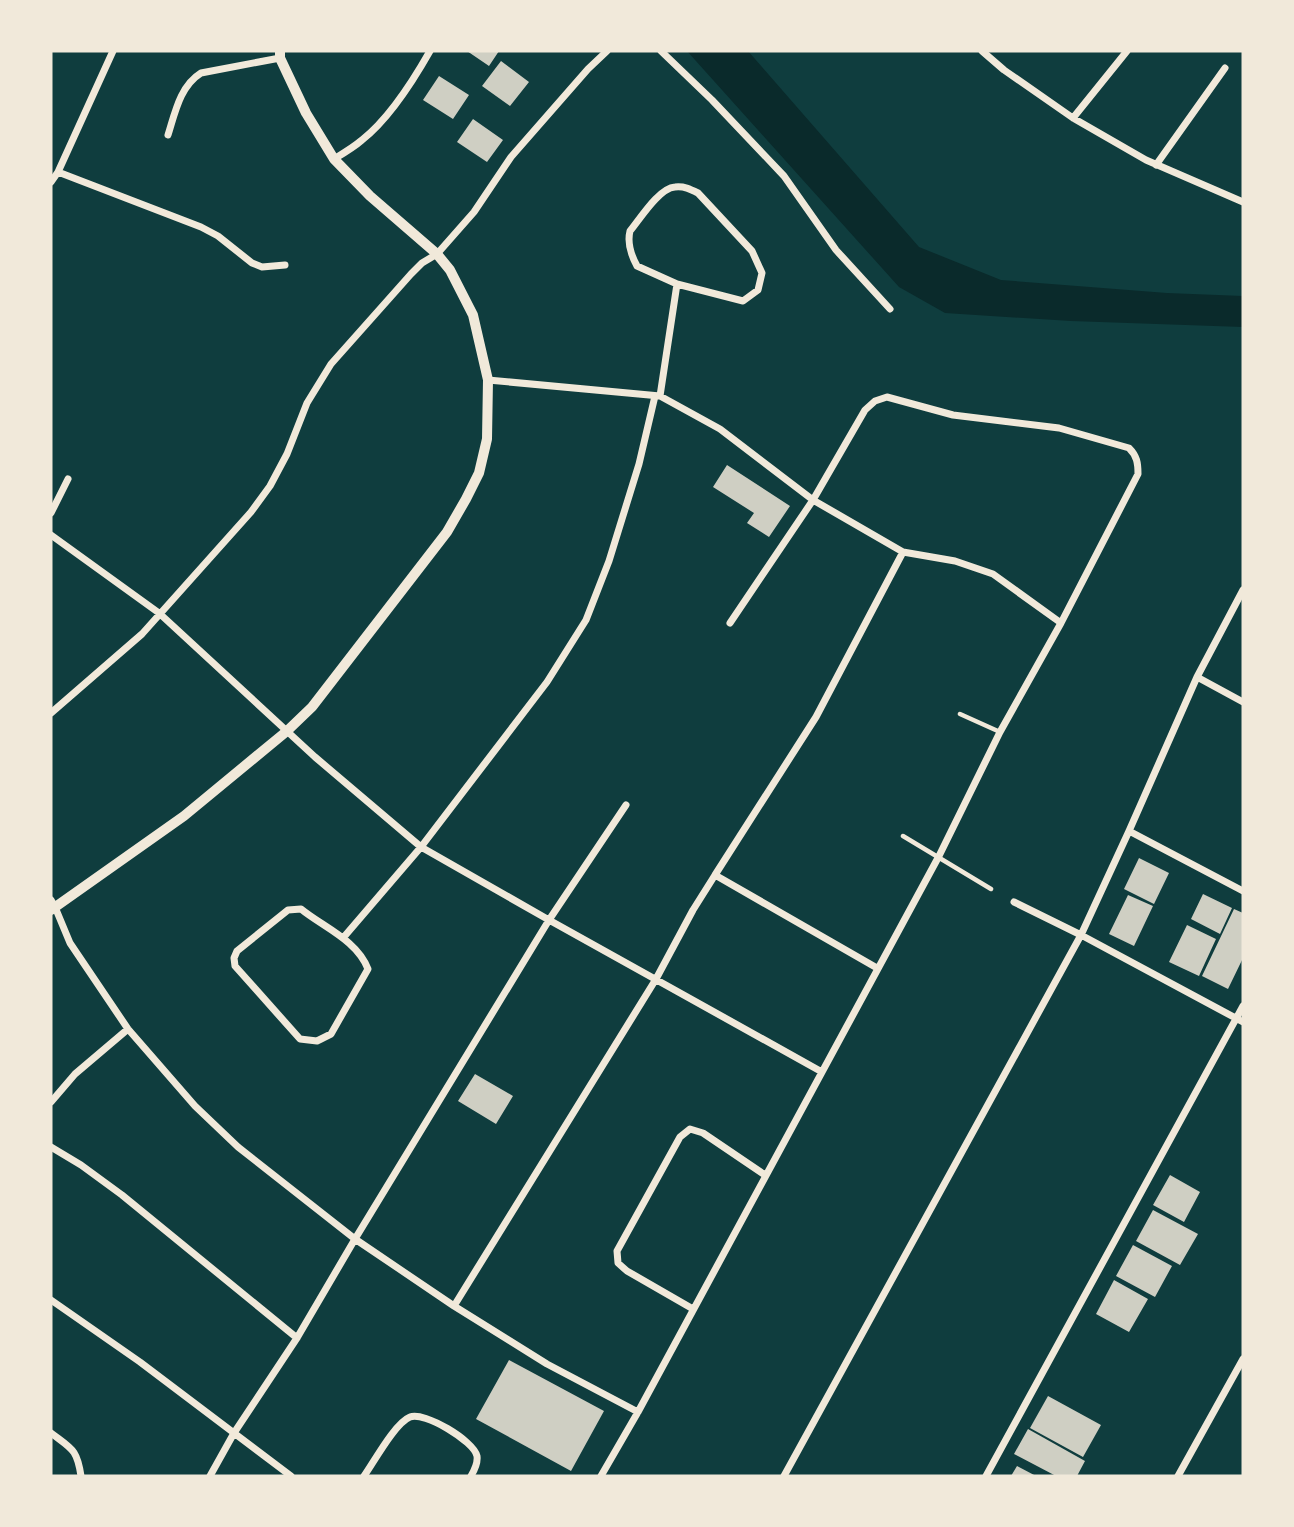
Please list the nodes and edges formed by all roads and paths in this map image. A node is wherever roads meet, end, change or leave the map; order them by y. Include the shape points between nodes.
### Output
1 (113, 51) edge
2 (430, 51) edge
3 (607, 51) edge
4 (661, 51) edge
5 (982, 51) edge
6 (1126, 51) edge
7 (280, 54) edge
8 (1225, 68) dead end
9 (1073, 118) junction
10 (168, 135) dead end
11 (334, 159) junction
12 (1156, 165) junction
13 (58, 172) junction
14 (51, 181) edge
15 (1243, 202) edge
16 (437, 254) junction
17 (285, 265) dead end
18 (677, 284) junction
19 (890, 309) dead end
20 (488, 380) junction
21 (658, 396) junction
22 (68, 479) dead end
23 (813, 500) junction
24 (51, 513) edge
25 (51, 535) edge
26 (903, 552) junction
27 (1243, 590) edge
28 (159, 613) junction
29 (730, 623) dead end
30 (1061, 623) junction
31 (1197, 677) junction
32 (1243, 702) edge
33 (51, 713) edge
34 (960, 715) dead end
35 (287, 732) junction
36 (1000, 732) junction
37 (626, 805) dead end
38 (1129, 831) junction
39 (903, 836) dead end
40 (421, 846) junction
41 (939, 856) junction
42 (715, 875) junction
43 (990, 889) dead end
44 (1243, 891) edge
45 (1014, 902) dead end
46 (52, 905) edge
47 (549, 920) junction
48 (1081, 935) junction
49 (343, 937) junction
50 (877, 968) junction
51 (656, 979) junction
52 (1243, 1006) edge
53 (1240, 1021) edge
54 (128, 1029) junction
55 (822, 1072) junction
56 (51, 1102) edge
57 (51, 1147) edge
58 (765, 1175) junction
59 (355, 1239) junction
60 (51, 1300) edge
61 (454, 1306) junction
62 (693, 1309) junction
63 (297, 1338) junction
64 (1243, 1359) edge
65 (638, 1412) junction
66 (51, 1433) edge
67 (234, 1433) junction
68 (81, 1476) edge
69 (210, 1476) edge
70 (291, 1476) edge
71 (364, 1476) edge
72 (471, 1476) edge
73 (601, 1476) edge
74 (784, 1476) edge
75 (986, 1476) edge
76 (1178, 1476) edge

1 - 13 street
2 - 11 street via 380,122
3 - 16 street via 511,157 474,212
4 - 19 street via 784,176 836,250
5 - 9 street
6 - 9 street
7 - 10 street via 193,78 183,91
7 - 11 street via 306,113
8 - 12 street
9 - 12 street
11 - 16 street
12 - 15 street
13 - 14 street
13 - 17 street via 201,227 252,263
16 - 20 street via 473,316
16 - 28 street via 411,274 331,364 307,403 270,486
18 - 18 street via 637,266 628,237 662,192 673,187 698,193 752,251 762,273 758,290 743,301
18 - 21 street
20 - 21 street
20 - 35 street via 487,439 479,473 466,499 400,595
21 - 23 street via 720,429
21 - 40 street via 609,561 586,620 547,682
22 - 24 street
23 - 26 street
23 - 29 street
23 - 30 street via 865,410 887,397 953,415 1059,428 1129,448 1135,454 1138,474
25 - 28 street
26 - 30 street via 955,561 993,574
26 - 42 street via 816,717
27 - 31 street
28 - 33 street via 142,634
28 - 35 street
30 - 36 street
31 - 32 street
31 - 38 street
34 - 36 lane
35 - 40 street
35 - 46 street via 184,816
36 - 41 street
37 - 47 street
38 - 44 street
38 - 48 street
39 - 41 lane
40 - 47 street
40 - 49 street
41 - 43 lane
41 - 50 street
42 - 50 street
42 - 51 street
45 - 48 street
46 - 54 street via 70,943
47 - 51 street
47 - 59 street
48 - 53 street
48 - 74 street
49 - 49 street via 301,909 288,910 236,951 235,966 300,1038 317,1041 331,1034 368,969
50 - 55 street
51 - 55 street
51 - 61 street
52 - 53 street
53 - 75 street
54 - 56 street via 75,1074
54 - 59 street via 238,1147
55 - 58 street
57 - 63 street via 122,1195
58 - 62 street
58 - 62 street via 704,1133 690,1129 680,1137 617,1251 618,1263 627,1271
59 - 61 street
59 - 63 street
60 - 67 street
61 - 65 street via 547,1364
62 - 65 street
63 - 67 street
64 - 76 street
65 - 73 street
66 - 68 street via 70,1447
67 - 69 street
67 - 70 street
71 - 72 street via 399,1424 412,1416 428,1418 471,1444 477,1456

